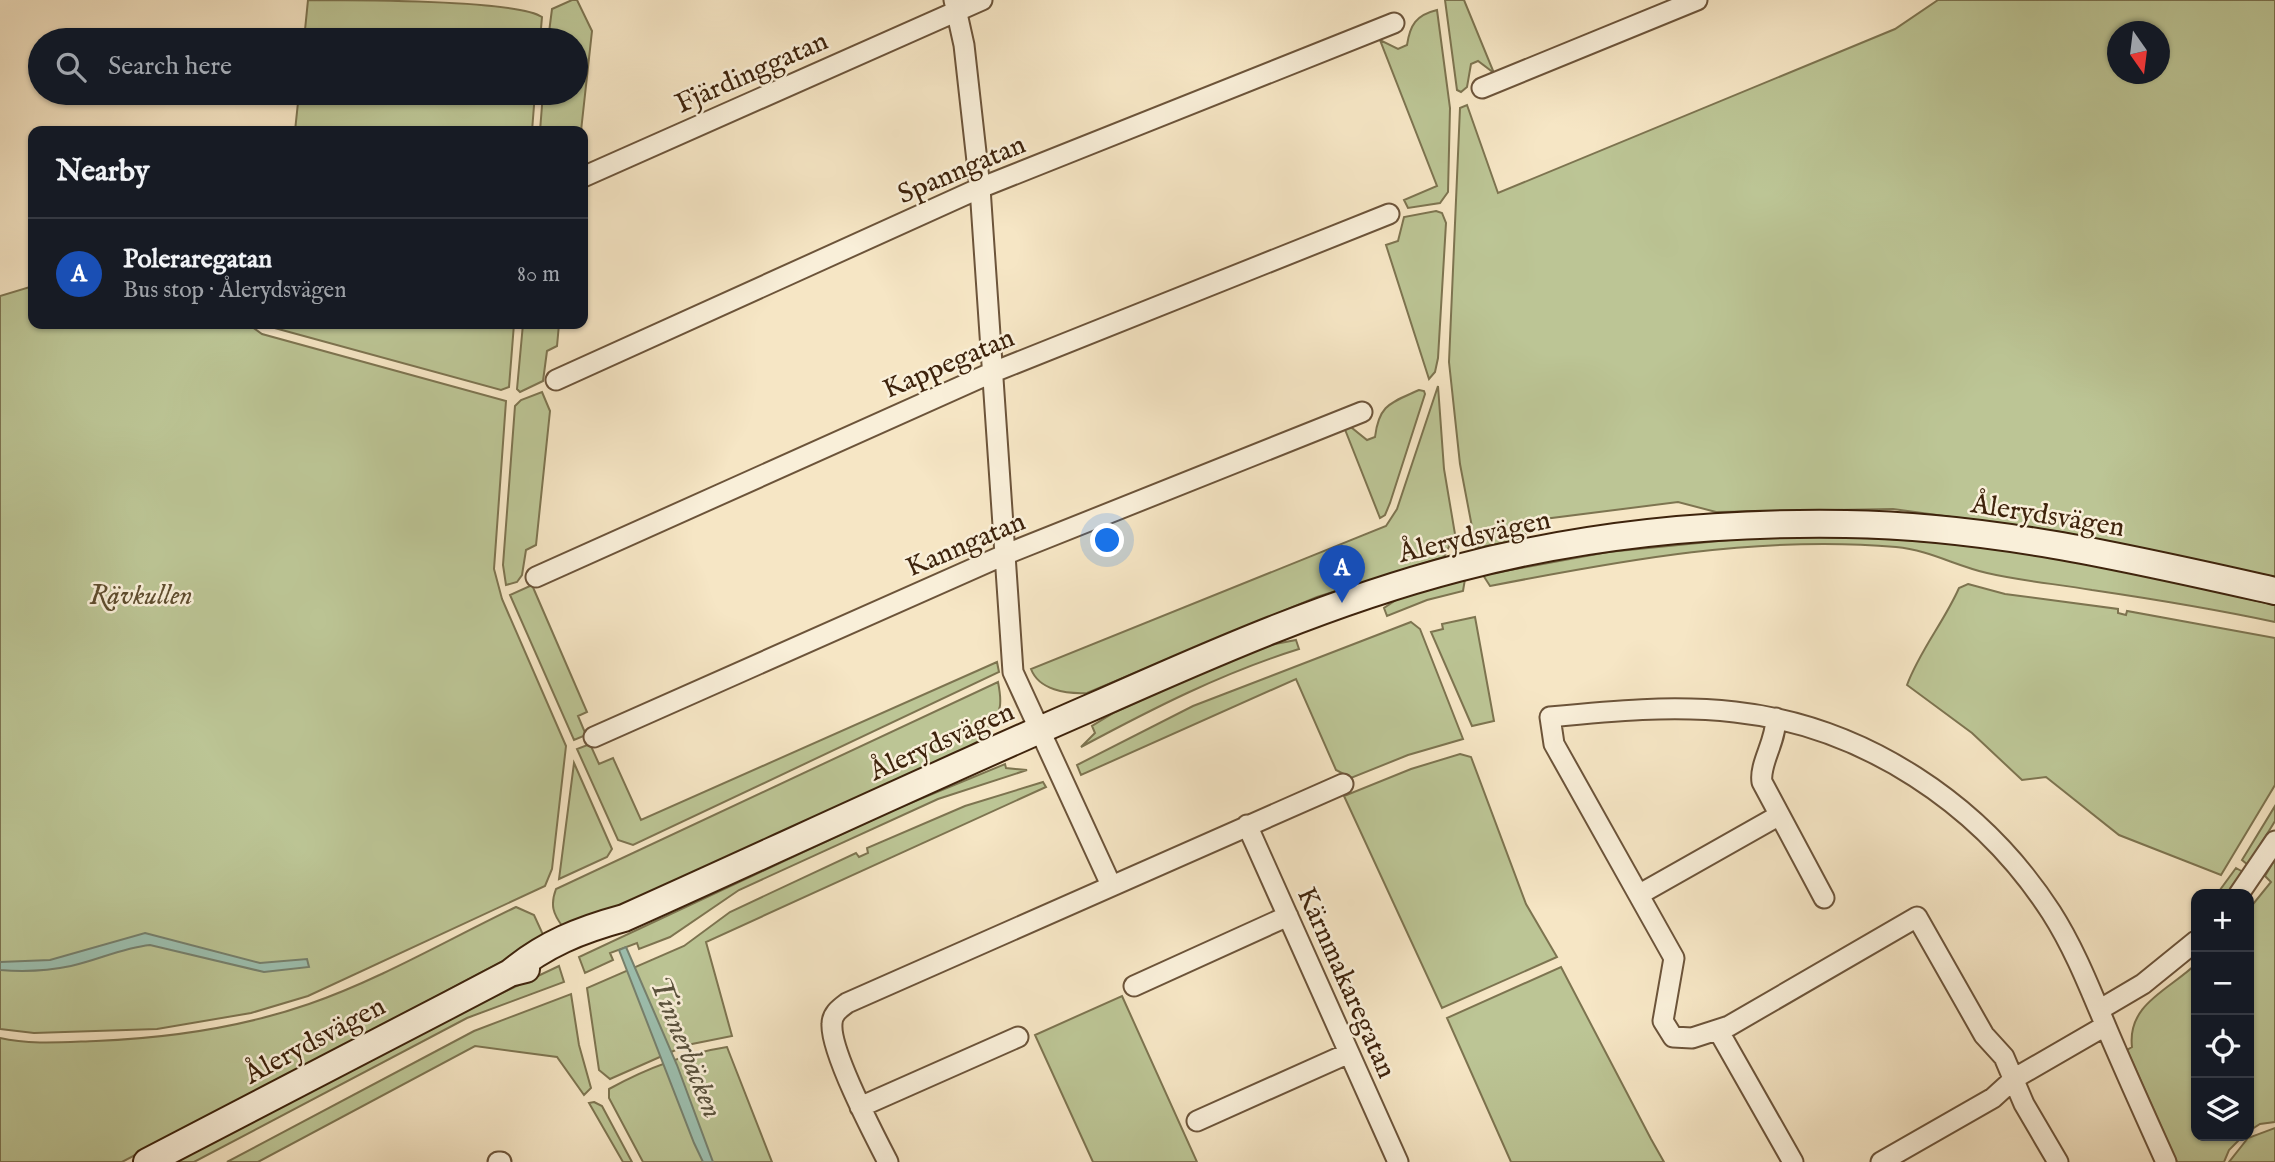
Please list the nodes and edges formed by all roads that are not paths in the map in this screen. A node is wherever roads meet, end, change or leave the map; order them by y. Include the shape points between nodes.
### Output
1 (982, 0) edge
2 (1697, 0) edge
3 (956, 5) edge
4 (1394, 23) dead end
5 (1482, 88) dead end
6 (588, 175) edge
7 (980, 188) junction
8 (1389, 214) dead end
9 (990, 373) junction
10 (556, 380) dead end
11 (1362, 412) dead end
12 (1004, 555) junction
13 (536, 577) dead end
14 (2275, 591) edge
15 (1776, 718) junction
16 (1040, 730) junction
17 (594, 737) dead end
18 (1343, 785) dead end
19 (1779, 816) junction
20 (1247, 825) junction
21 (2275, 841) edge
22 (1111, 885) junction
23 (2242, 889) edge
24 (1640, 894) junction
25 (1824, 898) dead end
26 (1288, 916) junction
27 (2191, 945) edge
28 (1134, 986) dead end
29 (2102, 1018) junction
30 (1718, 1030) junction
31 (1018, 1037) dead end
32 (1349, 1053) junction
33 (2015, 1077) junction
34 (860, 1107) junction
35 (1196, 1121) dead end
36 (147, 1162) edge
37 (888, 1162) edge
38 (1398, 1162) edge
39 (1793, 1162) edge
40 (1881, 1162) edge
41 (2058, 1162) edge
42 (2165, 1162) edge

1 - 3 street, Fjärdinggatan
2 - 5 street
3 - 6 street, Fjärdinggatan
3 - 7 street
4 - 7 street, Spanngatan
7 - 9 street
7 - 10 street, Spanngatan
8 - 9 street, Kappegatan
9 - 12 street
9 - 13 street, Kappegatan
11 - 12 street, Kanngatan
12 - 16 street via 1013,672
12 - 17 street, Kanngatan
14 - 16 main road, Ålerydsvägen via 2018,537 1846,524 1693,529 1558,547 1392,587 1220,651
15 - 19 street via 1772,748 1761,775
15 - 24 street via 1655,709 1550,717 1554,744
15 - 29 street via 1871,751 1915,776 1973,821 2013,861 2051,913
16 - 22 street
16 - 36 main road, Ålerydsvägen via 624,918 553,942 510,973
18 - 20 street
19 - 24 street
19 - 25 street
20 - 22 street
20 - 26 street, Kärnmakaregatan
21 - 23 street
22 - 34 street via 836,1011 833,1036
24 - 30 street via 1674,958 1663,1021 1673,1037 1692,1038
26 - 28 street
26 - 32 street, Kärnmakaregatan
27 - 29 street
29 - 33 street
29 - 42 street
30 - 33 street via 1917,917 1984,1035
30 - 39 street
31 - 34 street
32 - 35 street
32 - 38 street, Kärnmakaregatan
33 - 40 street via 1993,1098
33 - 41 street via 2024,1104
34 - 37 street

